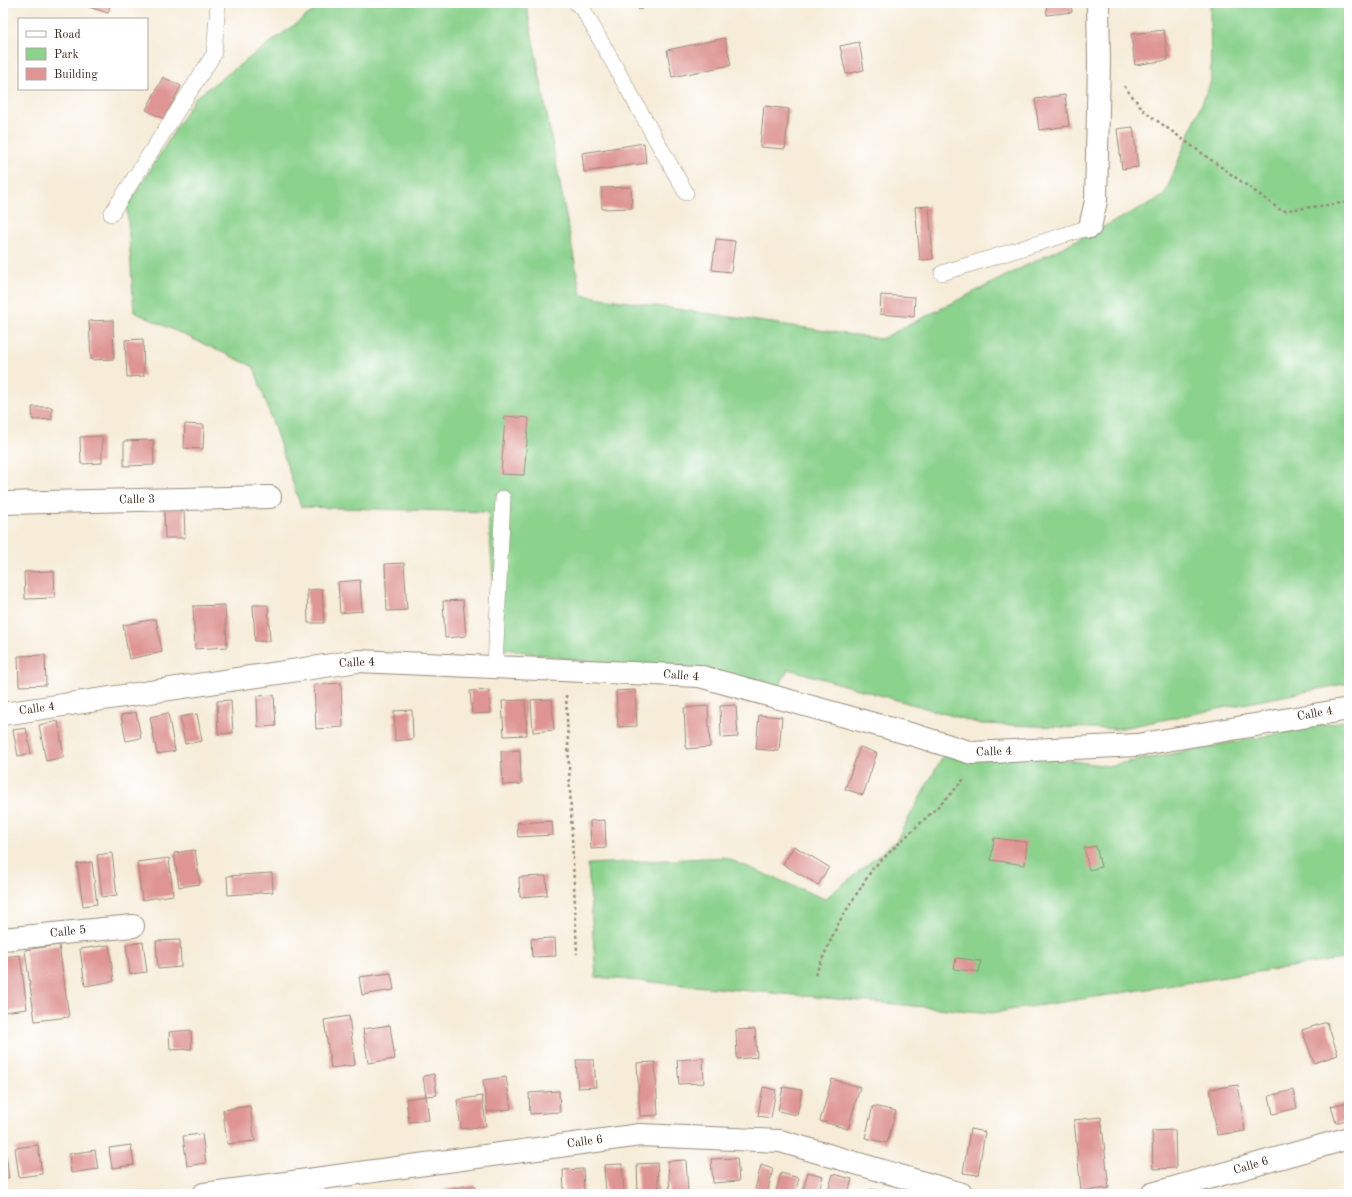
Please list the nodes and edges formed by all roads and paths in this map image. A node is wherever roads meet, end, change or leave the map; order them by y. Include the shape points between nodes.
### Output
1 (218, 3) edge
2 (576, 3) edge
3 (1098, 3) edge
4 (1099, 62) junction
5 (686, 193) dead end
6 (1349, 202) edge
7 (111, 214) dead end
8 (1090, 227) joint
9 (942, 273) dead end
10 (270, 496) dead end
11 (502, 498) dead end
12 (3, 503) edge
13 (495, 667) junction
14 (565, 670) junction
15 (1349, 709) edge
16 (3, 714) edge
17 (972, 753) junction
18 (133, 926) dead end
19 (3, 939) edge
20 (577, 954) dead end
21 (815, 975) dead end
22 (1349, 1138) edge
23 (204, 1194) edge
24 (962, 1194) edge
25 (1152, 1194) edge

1 - 7 lane via 214,54
2 - 5 lane via 584,11
3 - 4 street
4 - 6 path via 1115,74 1145,112 1282,211
4 - 8 street via 1096,201
8 - 9 lane
10 - 12 street, Calle 3
11 - 13 lane
13 - 14 street, Calle 4
13 - 16 street, Calle 4 via 358,661
14 - 17 street, Calle 4 via 700,676
14 - 20 path
15 - 17 street, Calle 4 via 1137,745
17 - 21 path via 963,780 873,868 839,922
18 - 19 street, Calle 5
22 - 25 street, Calle 6
23 - 24 street, Calle 6 via 640,1135 780,1141

